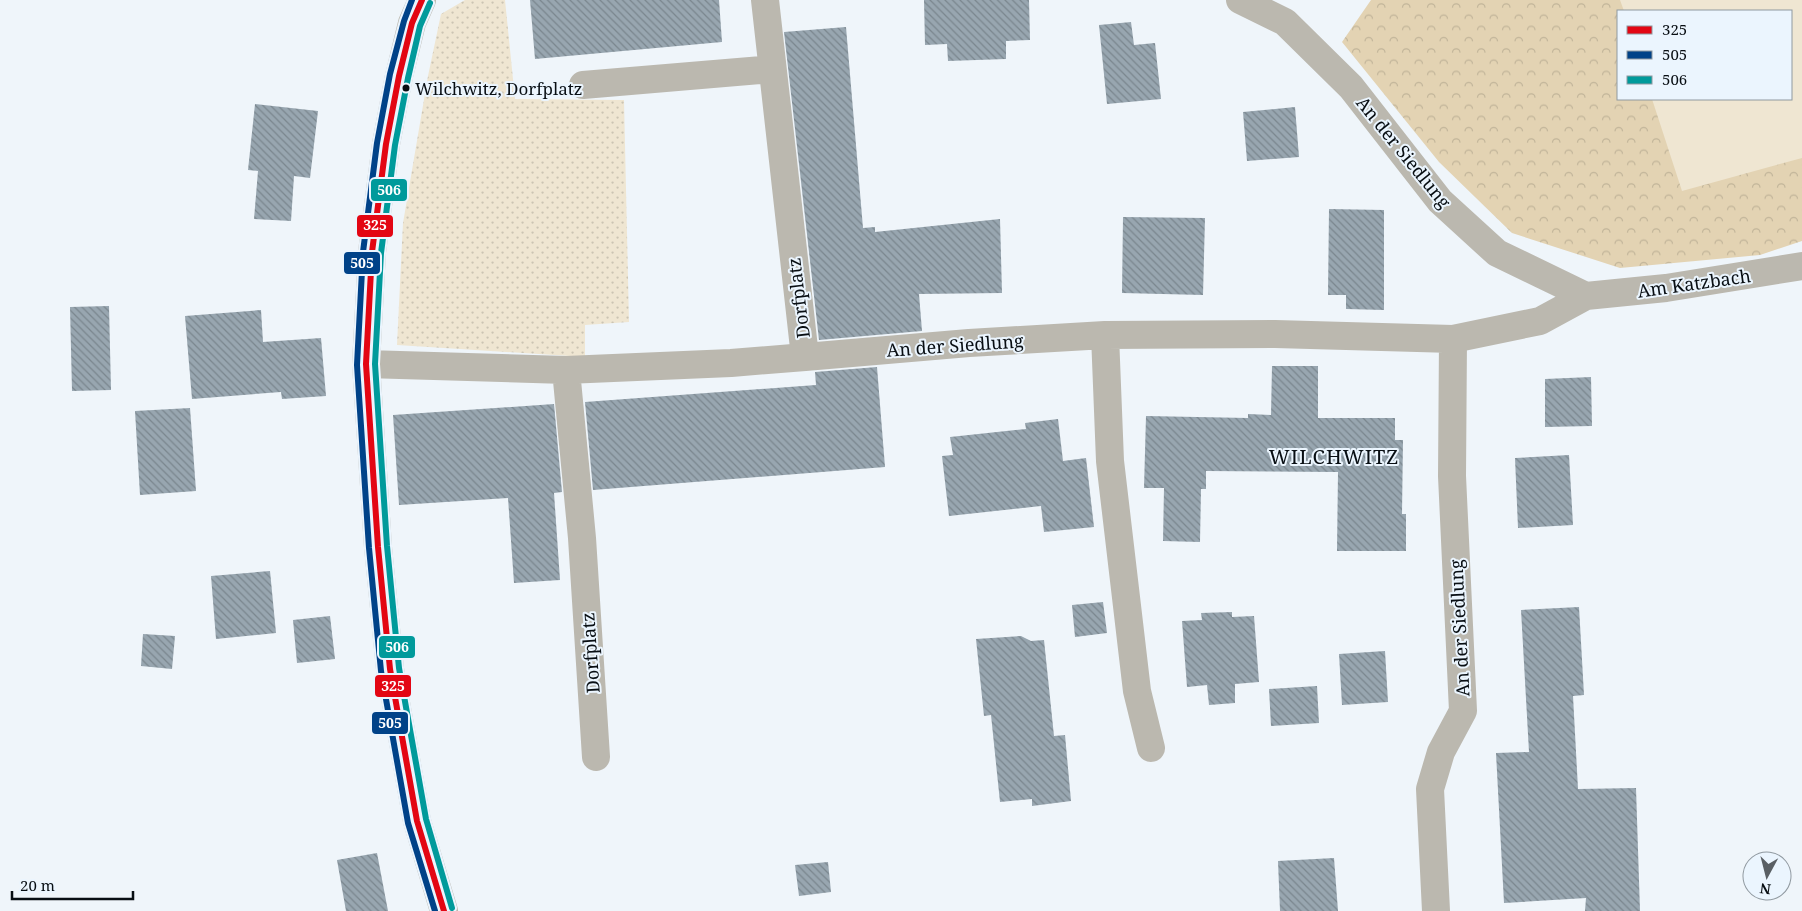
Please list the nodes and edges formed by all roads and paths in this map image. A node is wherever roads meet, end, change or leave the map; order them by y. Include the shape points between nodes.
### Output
1 (422, 0) edge
2 (765, 0) edge
3 (1240, 0) edge
4 (772, 69) junction
5 (583, 85) dead end
6 (1802, 266) edge
7 (1586, 296) junction
8 (1105, 335) junction
9 (1454, 339) junction
10 (805, 357) junction
11 (366, 364) junction
12 (566, 370) junction
13 (1151, 748) dead end
14 (596, 757) dead end
15 (444, 911) edge
16 (1436, 911) edge

1 - 11 street via 412,22 386,144 372,252
2 - 4 street, Dorfplatz
3 - 7 street, An der Siedlung via 1285,22 1351,87 1440,201 1497,253
4 - 5 street
4 - 10 street, Dorfplatz
6 - 7 street, Am Katzbach via 1666,288
7 - 9 street, An der Siedlung via 1540,321
8 - 9 street, An der Siedlung via 1275,334
8 - 10 street, An der Siedlung
8 - 13 street via 1110,461 1137,692
9 - 16 street, An der Siedlung via 1452,476 1463,711 1441,752 1430,789
10 - 12 street, Dorfplatz
11 - 12 street, Dorfplatz
11 - 15 street via 390,669 417,821
12 - 14 street, Dorfplatz via 582,538

